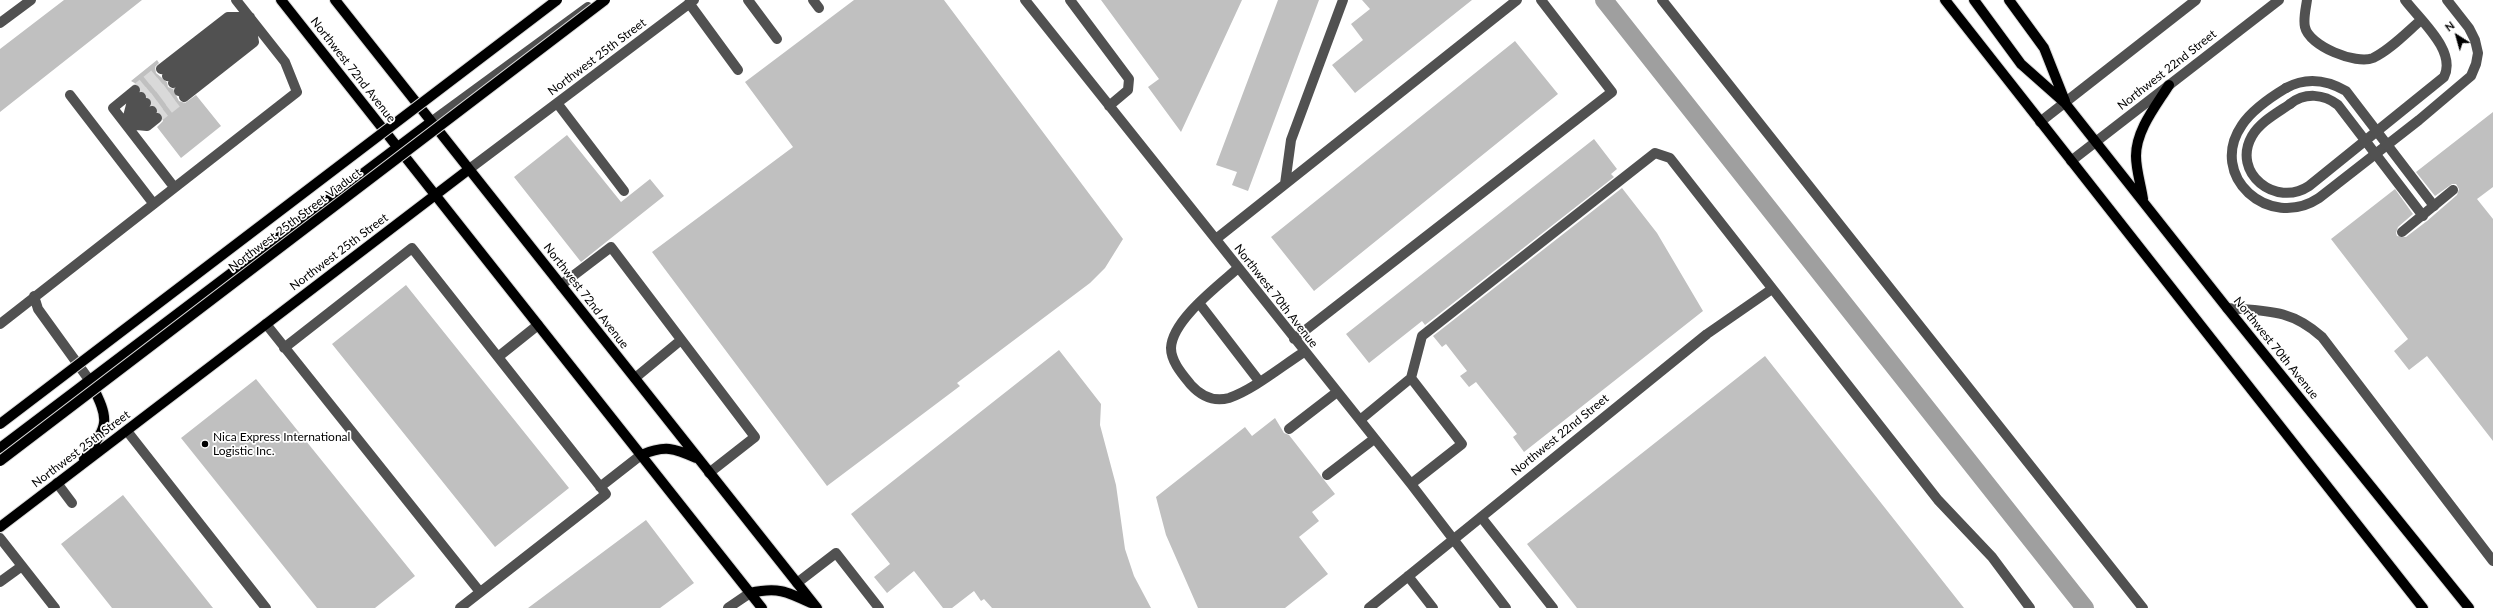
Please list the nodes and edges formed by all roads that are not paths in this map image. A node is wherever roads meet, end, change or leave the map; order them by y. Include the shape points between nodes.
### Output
1 (31, 0) edge
2 (236, 0) edge
3 (281, 0) edge
4 (335, 0) edge
5 (556, 0) edge
6 (598, 0) edge
7 (605, 0) edge
8 (748, 0) edge
9 (1026, 0) edge
10 (1070, 0) edge
11 (1343, 0) edge
12 (1517, 0) edge
13 (1542, 0) edge
14 (1662, 0) edge
15 (1945, 0) edge
16 (1974, 0) edge
17 (2009, 0) edge
18 (2196, 0) edge
19 (2278, 0) edge
20 (2307, 0) edge
21 (2405, 0) edge
22 (2447, 0) edge
23 (692, 2) edge
24 (250, 17) junction
25 (2421, 20) junction
26 (0, 23) edge
27 (777, 39) dead end
28 (738, 70) dead end
29 (173, 83) junction
30 (2169, 85) junction
31 (70, 95) dead end
32 (2065, 102) junction
33 (557, 103) junction
34 (146, 104) junction
35 (1110, 106) junction
36 (431, 122) junction
37 (2040, 122) junction
38 (126, 124) junction
39 (2096, 141) junction
40 (398, 147) junction
41 (2071, 161) junction
42 (468, 170) junction
43 (1285, 184) junction
44 (174, 187) junction
45 (2453, 190) dead end
46 (624, 191) dead end
47 (436, 195) junction
48 (2143, 201) junction
49 (153, 203) junction
50 (2434, 206) junction
51 (2423, 216) junction
52 (2402, 232) dead end
53 (1216, 239) junction
54 (1238, 268) junction
55 (561, 285) junction
56 (1772, 289) junction
57 (34, 296) junction
58 (1199, 303) junction
59 (2227, 308) junction
60 (0, 324) edge
61 (266, 324) junction
62 (538, 325) junction
63 (1294, 339) junction
64 (681, 340) junction
65 (284, 348) junction
66 (1304, 352) junction
67 (498, 357) junction
68 (634, 378) junction
69 (1411, 378) junction
70 (90, 381) junction
71 (1259, 381) junction
72 (1337, 392) junction
73 (1360, 420) junction
74 (0, 424) edge
75 (1289, 429) dead end
76 (127, 431) junction
77 (1374, 439) junction
78 (0, 448) edge
79 (641, 455) junction
80 (698, 459) junction
81 (0, 461) edge
82 (78, 468) junction
83 (709, 474) junction
84 (1327, 475) dead end
85 (57, 483) junction
86 (1411, 484) junction
87 (600, 487) junction
88 (72, 503) dead end
89 (1481, 517) junction
90 (0, 527) edge
91 (0, 538) edge
92 (1452, 539) junction
93 (2493, 561) edge
94 (22, 566) junction
95 (1408, 576) junction
96 (0, 582) edge
97 (797, 583) junction
98 (480, 592) junction
99 (750, 593) junction
100 (816, 606) edge
101 (55, 608) edge
102 (266, 608) edge
103 (460, 608) edge
104 (728, 608) edge
105 (762, 608) edge
106 (879, 608) edge
107 (1369, 608) edge
108 (1433, 608) edge
109 (1506, 608) edge
110 (1553, 608) edge
111 (2030, 608) edge
112 (2143, 608) edge
113 (2423, 608) edge
114 (2469, 608) edge

1 - 26 street
2 - 24 street
3 - 40 main road, Northwest 72nd Avenue
4 - 36 main road, Northwest 72nd Avenue
5 - 74 main road, Northwest 25th Street Viaduct, bridge
6 - 36 street
7 - 81 main road, Northwest 25th Street Viaduct, bridge
8 - 27 street
9 - 35 street, Northwest 70th Avenue
10 - 35 street via 1129,79 1128,90
11 - 43 street via 1291,140
12 - 43 street
13 - 63 street via 1612,92
14 - 112 street
15 - 37 main road
16 - 32 main road via 2021,64
17 - 32 main road via 2044,48
18 - 32 street
19 - 30 street, Northwest 22nd Street
20 - 25 street via 2305,28 2309,36 2315,42 2354,60 2372,58
21 - 25 street
22 - 50 street, bridge via 2475,40 2478,53 2470,76 2419,120 2394,140 2388,144 2319,198 2303,208 2283,209 2255,199 2242,186 2232,162 2237,134 2252,114 2291,85 2307,81 2325,82 2339,87 2355,101 2388,144
23 - 28 street
23 - 33 street, Northwest 25th Street
24 - 29 street via 239,31
24 - 29 street via 228,17
24 - 29 street via 254,42
24 - 44 street via 285,62 297,92
25 - 51 street, bridge via 2447,58 2448,69 2444,77 2435,86 2408,108 2371,137 2365,142 2340,162 2309,186 2297,192 2280,194 2265,188 2253,176 2247,157 2250,143 2257,130 2294,101 2314,96 2328,98 2343,110 2362,135 2367,141
30 - 39 street, Northwest 22nd Street
30 - 48 main road via 2137,143 2136,156
31 - 49 street
32 - 37 street
32 - 39 main road, Northwest 70th Avenue
33 - 42 street, Northwest 25th Street
33 - 46 street
34 - 38 street via 142,119
34 - 38 street via 131,105
34 - 38 street via 113,108
35 - 53 street, Northwest 70th Avenue
36 - 40 main road
36 - 42 main road, Northwest 72nd Avenue
37 - 41 main road
38 - 44 street
39 - 41 street, Northwest 22nd Street
39 - 48 main road, Northwest 70th Avenue
40 - 47 main road, Northwest 72nd Avenue
40 - 70 main road
41 - 113 main road
42 - 47 main road, Northwest 25th Street
42 - 55 main road, Northwest 72nd Avenue
43 - 53 street
44 - 49 street
45 - 50 street
47 - 61 main road, Northwest 25th Street
47 - 62 main road, Northwest 72nd Avenue
48 - 59 main road, Northwest 70th Avenue
49 - 57 street
50 - 51 street
51 - 52 street
53 - 54 street, Northwest 70th Avenue
54 - 58 street
54 - 63 street, Northwest 70th Avenue
55 - 64 street via 611,247
55 - 68 main road, Northwest 72nd Avenue
56 - 69 street via 1670,158 1655,153 1422,336
56 - 89 street, Northwest 22nd Street via 1707,334
56 - 111 street via 1938,500 1992,557
57 - 60 street
57 - 70 street via 38,309
58 - 71 street
58 - 71 street via 1177,331 1171,348 1179,370 1197,392 1213,400 1229,398
59 - 93 street via 2282,313 2311,328 2322,337
59 - 114 main road, Northwest 70th Avenue
61 - 65 street
61 - 76 main road, Northwest 25th Street
62 - 67 street
62 - 79 main road, Northwest 72nd Avenue
63 - 66 street, Northwest 70th Avenue
64 - 68 street
64 - 83 street via 756,437
65 - 67 street via 412,248
65 - 98 street
66 - 71 street
66 - 72 street, Northwest 70th Avenue
67 - 87 street
68 - 80 main road, Northwest 72nd Avenue
69 - 73 street
69 - 86 street via 1462,444
70 - 78 main road
70 - 82 main road via 105,410 105,429
72 - 73 street, Northwest 70th Avenue
72 - 75 street
73 - 77 street, Northwest 70th Avenue
76 - 82 main road, Northwest 25th Street
76 - 102 street
77 - 84 street
77 - 86 street, Northwest 70th Avenue
79 - 80 main road via 657,448 675,449
79 - 87 street
79 - 99 main road, Northwest 72nd Avenue
80 - 83 main road, Northwest 72nd Avenue
82 - 85 main road, Northwest 25th Street
83 - 97 main road, Northwest 72nd Avenue
85 - 88 street
85 - 90 main road, Northwest 25th Street
86 - 92 street, Northwest 70th Avenue
87 - 98 street via 606,494
89 - 92 street, Northwest 22nd Street
89 - 110 street
91 - 94 street
92 - 95 street, Northwest 22nd Street
92 - 109 street, Northwest 70th Avenue
94 - 96 street
94 - 101 street
95 - 107 street, Northwest 22nd Street
95 - 108 street
97 - 100 main road, Northwest 72nd Avenue
97 - 106 street via 836,554
98 - 103 street
99 - 100 main road via 768,589 786,591
99 - 104 street
99 - 105 main road, Northwest 72nd Avenue

